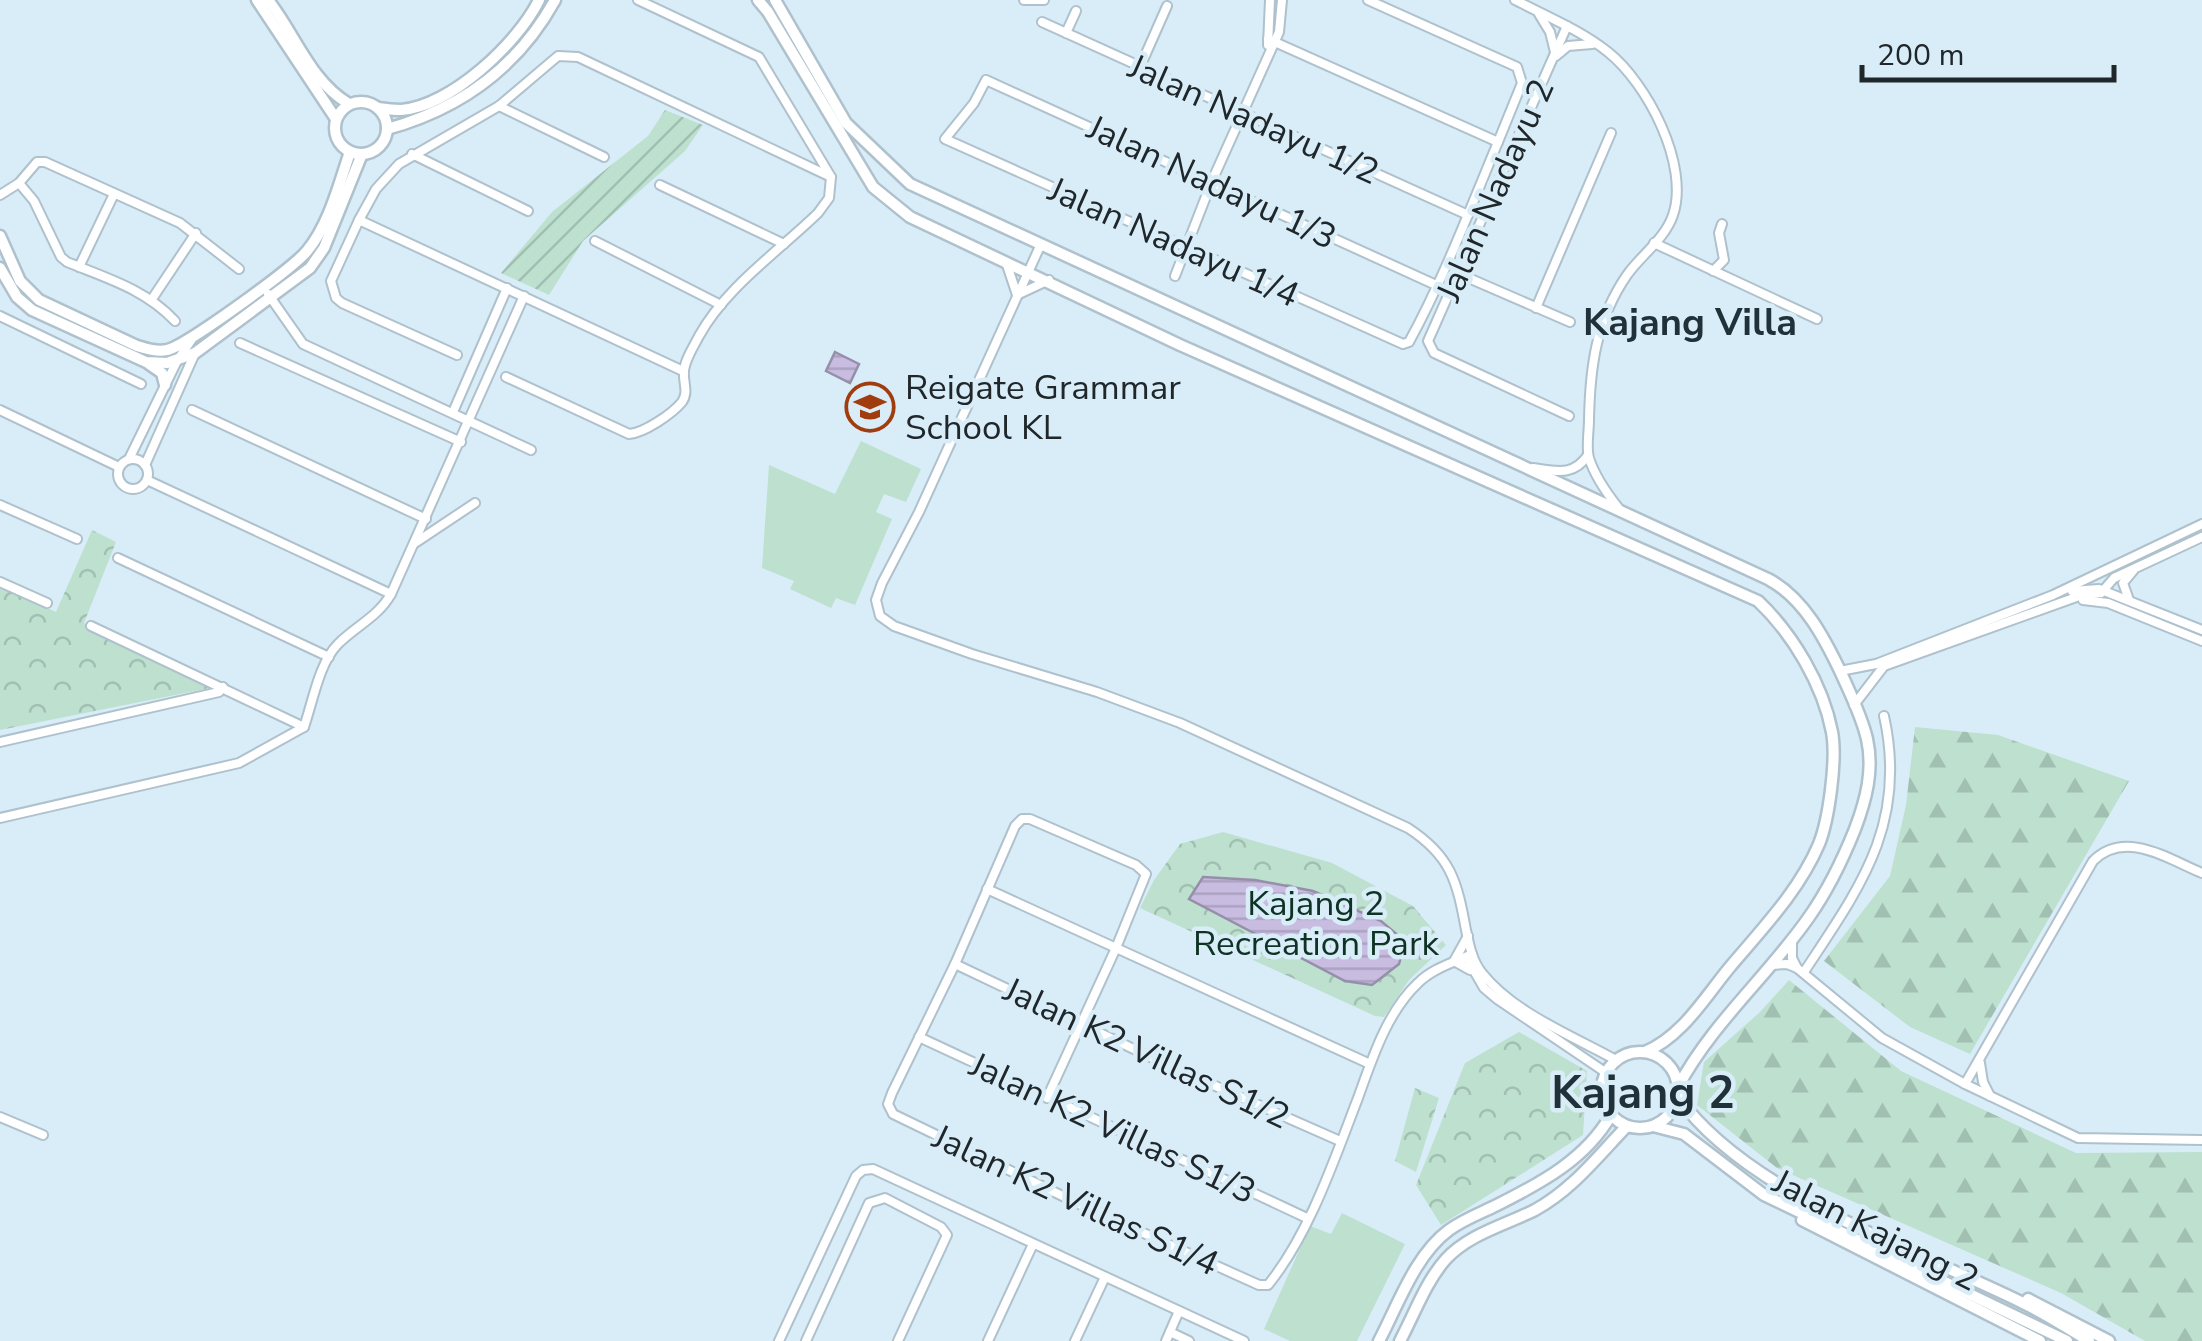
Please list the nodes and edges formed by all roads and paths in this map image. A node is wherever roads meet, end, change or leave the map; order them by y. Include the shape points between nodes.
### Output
1 (257, 0) edge
2 (268, 0) edge
3 (539, 0) edge
4 (555, 0) edge
5 (638, 0) edge
6 (758, 0) edge
7 (775, 0) edge
8 (1024, 0) edge
9 (1044, 0) edge
10 (1270, 0) edge
11 (1282, 0) edge
12 (1368, 0) edge
13 (1515, 0) edge
14 (1168, 6) dead end
15 (1076, 10) dead end
16 (1538, 11) junction
17 (1042, 22) dead end
18 (1567, 26) junction
19 (1066, 32) junction
20 (1271, 41) junction
21 (1596, 44) junction
22 (1556, 56) junction
23 (1140, 68) junction
24 (986, 80) joint
25 (349, 104) junction
26 (499, 106) junction
27 (378, 108) junction
28 (1244, 115) junction
29 (336, 120) junction
30 (387, 130) junction
31 (1612, 133) dead end
32 (1498, 142) junction
33 (356, 153) junction
34 (412, 154) junction
35 (820, 156) junction
36 (604, 158) dead end
37 (807, 165) junction
38 (830, 177) junction
39 (1212, 180) junction
40 (19, 182) junction
41 (660, 185) dead end
42 (114, 194) junction
43 (0, 195) edge
44 (528, 210) dead end
45 (1468, 215) junction
46 (358, 220) junction
47 (1722, 224) dead end
48 (196, 233) junction
49 (0, 236) edge
50 (595, 241) dead end
51 (1654, 243) junction
52 (784, 244) junction
53 (1041, 244) junction
54 (1185, 247) junction
55 (1006, 262) junction
56 (79, 267) junction
57 (0, 268) edge
58 (239, 269) dead end
59 (1028, 271) junction
60 (1714, 271) junction
61 (1458, 273) junction
62 (1175, 276) dead end
63 (1049, 280) junction
64 (1436, 285) junction
65 (262, 286) junction
66 (508, 288) junction
67 (1018, 295) junction
68 (524, 296) junction
69 (270, 297) junction
70 (152, 299) junction
71 (721, 305) junction
72 (1536, 308) junction
73 (0, 316) edge
74 (1817, 319) dead end
75 (175, 321) dead end
76 (1570, 322) dead end
77 (193, 337) junction
78 (240, 343) dead end
79 (195, 353) junction
80 (457, 356) dead end
81 (177, 361) junction
82 (146, 362) junction
83 (474, 365) junction
84 (683, 371) junction
85 (488, 372) junction
86 (506, 377) dead end
87 (141, 384) dead end
88 (165, 385) junction
89 (0, 410) edge
90 (192, 410) dead end
91 (453, 412) junction
92 (1569, 416) dead end
93 (466, 418) junction
94 (461, 442) junction
95 (531, 450) dead end
96 (1588, 456) junction
97 (129, 459) junction
98 (146, 464) junction
99 (119, 467) junction
100 (1523, 467) junction
101 (147, 480) junction
102 (475, 503) dead end
103 (0, 505) edge
104 (1623, 514) junction
105 (426, 519) junction
106 (2202, 524) edge
107 (2202, 537) edge
108 (77, 539) dead end
109 (415, 543) junction
110 (118, 558) dead end
111 (2122, 564) junction
112 (2135, 569) junction
113 (0, 582) edge
114 (2101, 591) junction
115 (391, 594) junction
116 (2053, 595) junction
117 (2129, 600) junction
118 (2108, 602) junction
119 (48, 603) dead end
120 (2064, 603) junction
121 (91, 626) dead end
122 (2202, 630) edge
123 (2202, 641) edge
124 (329, 657) junction
125 (1840, 671) junction
126 (223, 687) junction
127 (1854, 705) junction
128 (1884, 716) dead end
129 (304, 726) junction
130 (0, 742) edge
131 (0, 818) edge
132 (2202, 873) edge
133 (987, 889) junction
134 (1468, 936) junction
135 (1792, 939) junction
136 (1116, 948) junction
137 (1469, 956) junction
138 (1454, 961) junction
139 (955, 964) junction
140 (1771, 965) junction
141 (1800, 970) junction
142 (1472, 971) junction
143 (1080, 1023) junction
144 (919, 1037) junction
145 (1645, 1052) junction
146 (1980, 1058) junction
147 (1616, 1060) junction
148 (1370, 1064) junction
149 (1606, 1072) junction
150 (1965, 1084) junction
151 (1678, 1092) junction
152 (1990, 1097) junction
153 (1046, 1098) junction
154 (1611, 1115) junction
155 (0, 1117) edge
156 (1627, 1126) junction
157 (1652, 1126) junction
158 (43, 1136) dead end
159 (2202, 1140) edge
160 (1340, 1142) junction
161 (1778, 1183) junction
162 (1764, 1195) junction
163 (1307, 1218) junction
164 (1033, 1244) junction
165 (1105, 1277) junction
166 (1959, 1281) junction
167 (1180, 1311) junction
168 (1168, 1336) edge
169 (2028, 1338) edge
170 (779, 1341) edge
171 (806, 1341) edge
172 (898, 1341) edge
173 (988, 1341) edge
174 (1075, 1341) edge
175 (1189, 1341) edge
176 (1244, 1341) edge
177 (1379, 1341) edge
178 (1400, 1341) edge
179 (2040, 1341) edge
180 (2067, 1341) edge
181 (2089, 1341) edge
182 (2110, 1341) edge

1 - 29 street
2 - 25 street via 318,75
3 - 27 street via 511,41 469,79 421,105
4 - 30 street via 524,46 477,90 425,119
5 - 35 street via 759,57
6 - 55 street via 882,196 940,234
7 - 53 street via 846,123 891,169 932,196
8 - 9 street
10 - 20 street
11 - 20 street
12 - 32 street via 1517,67 1522,83
13 - 16 street
14 - 23 street
15 - 19 street
16 - 18 street
16 - 22 street
17 - 19 street, Jalan Nadayu 1/2
18 - 21 street
18 - 22 street, Jalan Nadayu 2
19 - 23 street, Jalan Nadayu 1/2
20 - 28 street
20 - 32 street
21 - 22 street via 1568,46
21 - 51 street via 1629,74 1669,146 1676,200
22 - 61 street, Jalan Nadayu 2
23 - 28 street, Jalan Nadayu 1/2
24 - 39 street, Jalan Nadayu 1/3
24 - 54 street, Jalan Nadayu 1/4 via 945,138
25 - 27 street
25 - 29 street
26 - 34 street
26 - 36 street
26 - 37 street via 558,56 570,55
27 - 30 street
28 - 39 street
28 - 45 street, Jalan Nadayu 1/2
29 - 33 street via 340,144
30 - 33 street via 380,146
31 - 72 street
32 - 45 street
33 - 65 street via 307,252
33 - 69 street via 324,248 310,268
34 - 44 street
34 - 46 street via 376,189
35 - 37 street via 818,164
35 - 38 street
37 - 38 street
38 - 52 street via 824,206
39 - 54 street
39 - 64 street, Jalan Nadayu 1/3
40 - 42 street via 45,162
40 - 43 street
40 - 56 street via 60,257
41 - 52 street
42 - 48 street
42 - 56 street
45 - 64 street
46 - 66 street
46 - 80 street via 330,288 336,298
47 - 60 street via 1724,260
48 - 58 street
48 - 70 street
49 - 77 street via 20,281 39,300 148,350 170,350
50 - 71 street
51 - 60 street
51 - 96 street via 1615,295 1596,341
52 - 71 street
53 - 59 street
53 - 100 street
54 - 62 street
54 - 64 street, Jalan Nadayu 1/4 via 1403,344
55 - 59 street
55 - 67 street
56 - 70 street
57 - 82 street via 32,310
59 - 63 street
59 - 67 street
60 - 74 street
61 - 72 street
61 - 92 street, Jalan Nadayu 2 via 1428,341 1434,353
63 - 67 street
63 - 145 street via 1180,345 1758,601 1789,634 1832,733 1820,843 1786,901 1672,1038
65 - 69 street
65 - 77 street
66 - 68 street
66 - 83 street
67 - 134 street via 882,583 880,616 1180,723 1408,828 1451,870
68 - 84 street
68 - 85 street
69 - 79 street
69 - 91 street via 303,344
70 - 75 street
71 - 84 street
72 - 76 street
73 - 87 street
77 - 81 street
78 - 94 street
79 - 81 street
79 - 98 street
81 - 82 street
81 - 88 street
82 - 88 street via 162,373
83 - 85 street
83 - 91 street
84 - 86 street via 682,402 635,435
85 - 93 street
88 - 97 street
89 - 99 street
90 - 105 street
91 - 93 street
93 - 94 street
93 - 95 street
94 - 105 street
96 - 100 street via 1569,472
96 - 104 street
97 - 98 street
97 - 99 street
98 - 101 street
99 - 101 street via 126,488
100 - 104 street
101 - 115 street
102 - 109 street
103 - 108 street
104 - 125 street via 1778,584 1817,627
105 - 109 street
106 - 111 street
107 - 112 street
109 - 115 street
110 - 124 street
111 - 114 street via 2104,578
111 - 116 street
112 - 114 street
112 - 117 street via 2123,583
113 - 119 street
114 - 116 street
114 - 117 street
114 - 118 street
114 - 120 street
115 - 124 street
116 - 125 street via 1876,664
117 - 122 street
118 - 120 street
118 - 123 street
120 - 127 street via 1884,666
121 - 126 street
124 - 129 street
125 - 127 street
126 - 129 street
126 - 130 street
127 - 135 street via 1867,740 1865,801 1844,857
128 - 141 street via 1890,782 1873,861
129 - 131 street via 238,763
132 - 146 street via 2138,846 2102,853
133 - 136 street
133 - 136 street via 1022,820 1136,865 1146,874
133 - 139 street
134 - 137 street
134 - 138 street
135 - 140 street
135 - 141 street
136 - 143 street
136 - 148 street
137 - 138 street
137 - 142 street
137 - 147 street via 1506,996
138 - 142 street
138 - 148 street via 1404,998
139 - 143 street, Jalan K2 Villas S1/2
139 - 144 street
140 - 141 street
140 - 151 street via 1694,1057
141 - 150 street via 1882,1038
142 - 149 street via 1497,999
143 - 153 street
143 - 160 street, Jalan K2 Villas S1/2
144 - 153 street, Jalan K2 Villas S1/3
144 - 163 street, Jalan K2 Villas S1/4 via 888,1104 894,1114 1079,1204 1259,1285 1275,1276
145 - 147 street
145 - 151 street via 1668,1064
146 - 150 street
146 - 152 street
147 - 149 street
148 - 160 street
149 - 154 street via 1602,1098
150 - 152 street
151 - 157 street via 1673,1110
151 - 161 street, Jalan Kajang 2 via 1695,1119
152 - 159 street via 2078,1138
153 - 163 street, Jalan K2 Villas S1/3
154 - 156 street
154 - 177 street via 1576,1158 1447,1232 1425,1256
155 - 158 street
156 - 157 street
156 - 178 street via 1563,1192 1448,1256
157 - 162 street, Jalan Kajang 2 via 1684,1134
160 - 163 street
161 - 166 street, Jalan Kajang 2
161 - 182 street
162 - 166 street, Jalan Kajang 2
162 - 169 street
164 - 165 street
164 - 170 street via 863,1170
164 - 173 street
165 - 167 street
165 - 174 street
166 - 180 street, Jalan Kajang 2
166 - 181 street, Jalan Kajang 2 via 2026,1304
167 - 168 street
167 - 176 street
168 - 175 street
169 - 179 street
171 - 172 street via 869,1203 886,1198 947,1235

